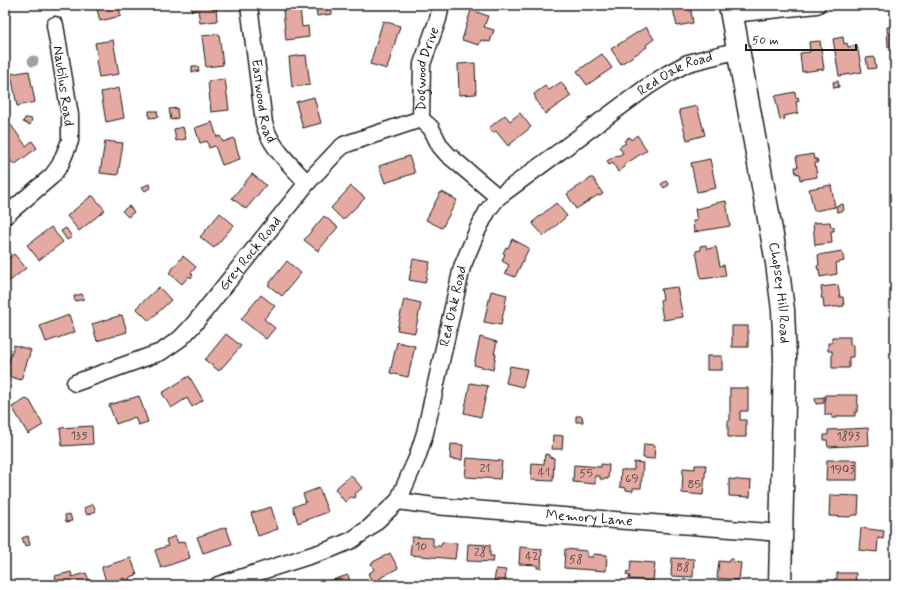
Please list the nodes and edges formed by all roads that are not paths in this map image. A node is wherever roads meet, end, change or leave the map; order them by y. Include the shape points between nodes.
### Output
1 (249, 5) edge
2 (441, 5) edge
3 (817, 5) edge
4 (731, 9) edge
5 (55, 25) dead end
6 (739, 50) junction
7 (421, 119) junction
8 (307, 183) junction
9 (498, 197) junction
10 (7, 210) edge
11 (75, 383) dead end
12 (398, 501) junction
13 (781, 532) junction
14 (218, 585) edge
15 (780, 585) edge

1 - 8 street, Eastwood Road via 267,134
2 - 7 street, Dogwood Drive via 422,64
3 - 4 street
4 - 6 street, Chopsey Hill Road
5 - 10 street, Nautilus Road via 70,115 70,141 60,165 52,176
6 - 9 street, Red Oak Road via 688,63 669,73
6 - 13 street, Chopsey Hill Road via 783,310 785,358
7 - 8 street, Grey Rock Road via 344,145
7 - 9 street, Dogwood Drive via 431,128 447,154
8 - 11 street, Grey Rock Road via 181,338 147,358
9 - 12 street, Red Oak Road via 478,229 462,267 425,433
12 - 13 street, Memory Lane via 434,506
12 - 14 street, Red Oak Road via 352,540
13 - 15 street, Chopsey Hill Road

